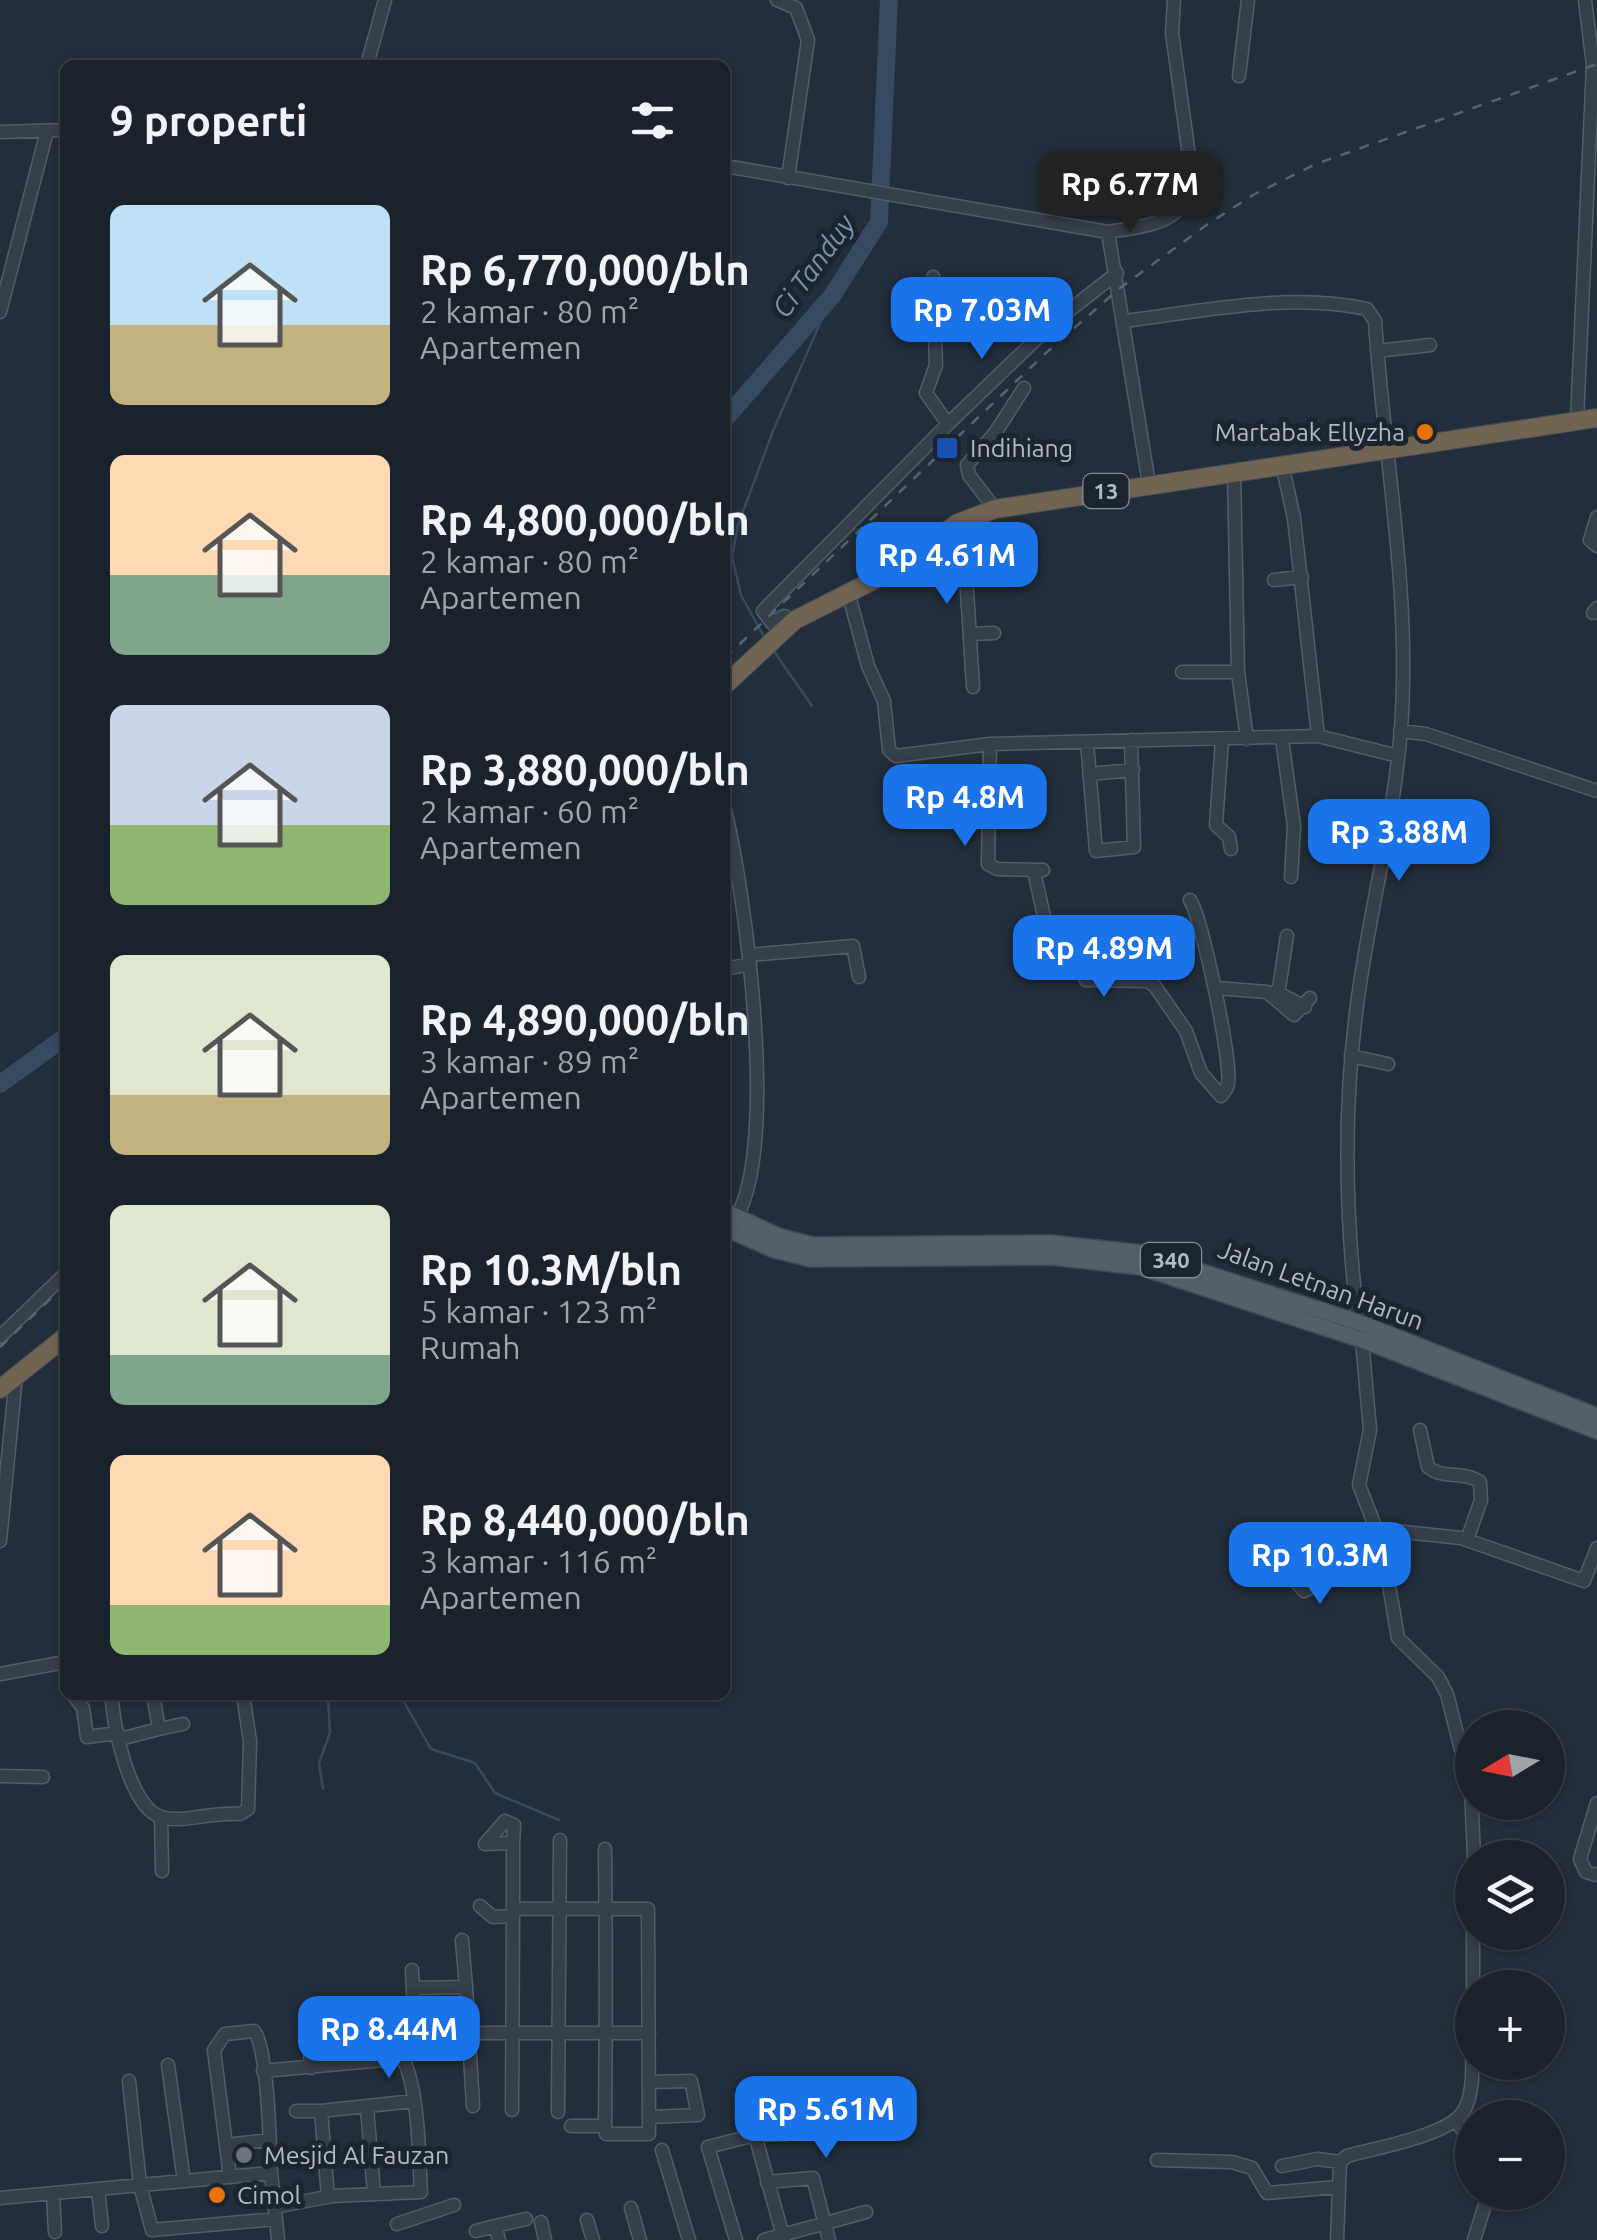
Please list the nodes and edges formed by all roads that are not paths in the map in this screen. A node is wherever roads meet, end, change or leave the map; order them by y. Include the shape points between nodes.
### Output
1 (385, 0) edge
2 (777, 0) edge
3 (1174, 0) edge
4 (1248, 0) edge
5 (1586, 0) edge
6 (367, 60) edge
7 (1239, 76) dead end
8 (60, 130) edge
9 (47, 131) junction
10 (0, 132) edge
11 (1593, 147) edge
12 (730, 167) edge
13 (788, 178) junction
14 (1108, 232) junction
15 (1117, 273) junction
16 (932, 278) dead end
17 (0, 312) edge
18 (1126, 321) junction
19 (1430, 345) dead end
20 (1376, 350) junction
21 (1024, 388) dead end
22 (1597, 418) edge
23 (1576, 420) junction
24 (948, 424) junction
25 (1388, 452) junction
26 (1282, 464) junction
27 (1234, 474) junction
28 (1150, 484) junction
29 (994, 509) junction
30 (1597, 517) edge
31 (958, 523) junction
32 (1597, 546) edge
33 (1302, 577) junction
34 (1274, 580) dead end
35 (848, 592) junction
36 (795, 620) junction
37 (994, 633) dead end
38 (970, 634) junction
39 (1182, 672) dead end
40 (1238, 672) junction
41 (730, 680) edge
42 (973, 687) dead end
43 (1400, 732) junction
44 (1318, 736) junction
45 (1282, 739) junction
46 (1131, 740) junction
47 (1222, 740) junction
48 (1248, 740) junction
49 (1087, 742) junction
50 (990, 744) junction
51 (1398, 756) junction
52 (1133, 770) junction
53 (1088, 774) junction
54 (1597, 791) edge
55 (730, 834) edge
56 (1231, 849) dead end
57 (1291, 877) dead end
58 (1190, 900) dead end
59 (1288, 936) dead end
60 (750, 960) junction
61 (730, 968) edge
62 (859, 977) dead end
63 (1216, 988) junction
64 (1274, 994) junction
65 (1307, 1002) dead end
66 (1351, 1056) junction
67 (1388, 1064) dead end
68 (730, 1217) edge
69 (730, 1219) edge
70 (1154, 1263) junction
71 (60, 1279) edge
72 (1358, 1322) junction
73 (0, 1336) edge
74 (1362, 1340) junction
75 (60, 1341) edge
76 (16, 1376) junction
77 (0, 1389) edge
78 (1597, 1416) edge
79 (1420, 1430) dead end
80 (1597, 1430) edge
81 (3, 1472) edge
82 (1375, 1529) junction
83 (0, 1540) edge
84 (1467, 1540) junction
85 (1597, 1548) edge
86 (1282, 1565) dead end
87 (1386, 1567) junction
88 (60, 1663) edge
89 (0, 1674) edge
90 (77, 1700) edge
91 (113, 1700) edge
92 (153, 1700) edge
93 (245, 1700) edge
94 (183, 1724) dead end
95 (159, 1729) junction
96 (119, 1736) junction
97 (0, 1776) edge
98 (43, 1776) dead end
99 (1597, 1803) edge
100 (161, 1817) junction
101 (1591, 1834) edge
102 (560, 1840) dead end
103 (1473, 1840) edge
104 (513, 1843) dead end
105 (605, 1849) dead end
106 (162, 1871) dead end
107 (1597, 1875) edge
108 (480, 1906) dead end
109 (559, 1908) junction
110 (605, 1909) junction
111 (513, 1912) junction
112 (462, 1940) dead end
113 (412, 1970) dead end
114 (466, 1987) junction
115 (414, 1988) junction
116 (308, 2016) dead end
117 (468, 2032) junction
118 (511, 2032) junction
119 (415, 2033) junction
120 (559, 2033) junction
121 (606, 2033) junction
122 (649, 2033) junction
123 (309, 2035) junction
124 (405, 2058) junction
125 (168, 2065) dead end
126 (311, 2068) junction
127 (263, 2072) junction
128 (129, 2081) dead end
129 (649, 2082) junction
130 (414, 2102) junction
131 (474, 2106) dead end
132 (367, 2108) junction
133 (512, 2110) dead end
134 (321, 2111) junction
135 (296, 2112) dead end
136 (558, 2112) dead end
137 (649, 2117) junction
138 (1455, 2121) edge
139 (571, 2126) dead end
140 (605, 2126) junction
141 (786, 2134) dead end
142 (755, 2135) junction
143 (269, 2140) junction
144 (226, 2145) junction
145 (662, 2150) dead end
146 (1156, 2160) dead end
147 (1340, 2162) junction
148 (1282, 2166) dead end
149 (271, 2173) junction
150 (230, 2177) junction
151 (184, 2181) junction
152 (768, 2182) junction
153 (140, 2185) junction
154 (1338, 2186) junction
155 (98, 2190) junction
156 (421, 2192) junction
157 (374, 2193) junction
158 (53, 2194) junction
159 (328, 2197) junction
160 (0, 2198) edge
161 (454, 2205) dead end
162 (631, 2208) dead end
163 (1483, 2210) edge
164 (866, 2212) dead end
165 (275, 2213) junction
166 (425, 2215) junction
167 (587, 2220) dead end
168 (397, 2224) dead end
169 (824, 2224) junction
170 (102, 2226) dead end
171 (476, 2231) dead end
172 (55, 2232) dead end
173 (497, 2233) edge
174 (783, 2237) edge
175 (278, 2239) edge
176 (545, 2240) edge
177 (593, 2240) edge
178 (640, 2240) edge
179 (689, 2240) edge
180 (736, 2240) edge
181 (764, 2240) edge
182 (829, 2240) edge
183 (1337, 2240) edge
184 (1474, 2240) edge

1 - 6 street
2 - 13 street via 796,8 808,40
3 - 14 street via 1172,33 1194,191 1170,219
4 - 7 street
5 - 11 street
8 - 9 street
9 - 10 street
9 - 17 street
11 - 23 street
12 - 13 street
13 - 14 street
14 - 15 street
15 - 18 street
15 - 24 street via 1052,324
16 - 24 street via 936,365 926,393
18 - 20 street via 1230,307 1347,304 1371,311
18 - 28 street
19 - 20 street
20 - 25 street
21 - 29 street via 967,464
22 - 23 highway, 13
23 - 25 highway, 13
24 - 36 street via 764,611 772,623 784,616
25 - 26 highway, 13
25 - 43 street via 1403,611
26 - 27 highway, 13
26 - 33 street
27 - 28 highway, 13
27 - 40 street
28 - 29 highway, 13
29 - 31 highway, 13
30 - 32 street via 1590,540
31 - 35 highway, 13
31 - 38 street
33 - 34 street
33 - 44 street
35 - 36 highway, 13
35 - 50 street via 884,701 892,754
36 - 41 highway, 13
37 - 38 street
38 - 42 street
39 - 40 street
40 - 48 street
43 - 51 street
43 - 54 street via 1426,734
44 - 45 street
44 - 51 street
45 - 48 street
45 - 57 street via 1294,826
46 - 47 street
46 - 49 street
46 - 52 street
47 - 48 street
47 - 56 street via 1215,822 1230,837
49 - 50 street
49 - 53 street
50 - 63 street via 988,864 1038,870 1050,944 1070,950 1086,980 1154,985 1186,1031 1201,1074 1220,1096 1228,1072
51 - 66 street
52 - 53 street
52 - 53 street via 1130,850 1093,849
55 - 60 street
58 - 63 street
59 - 64 street
60 - 61 street
60 - 62 street via 853,946
60 - 68 street via 750,1187
63 - 64 street
64 - 65 street
66 - 67 street
66 - 72 street via 1346,1146
69 - 70 main road, Jalan Letnan Harun / 340 via 813,1245 1051,1243
70 - 72 main road, Jalan Letnan Harun / 340
70 - 74 main road, Jalan Letnan Harun / 340
71 - 73 street
72 - 78 main road, Jalan Letnan Harun / 340
74 - 80 main road, Jalan Letnan Harun / 340
74 - 82 street via 1370,1430 1359,1486
75 - 76 highway
76 - 77 highway
76 - 81 street
79 - 84 street via 1433,1472 1480,1482
81 - 83 street
82 - 84 street
82 - 87 street
84 - 85 street via 1584,1580
86 - 87 street via 1304,1591 1336,1575
87 - 103 street via 1398,1638 1446,1694 1471,1789
88 - 89 street
90 - 96 street via 86,1743
91 - 96 street
92 - 95 street
93 - 100 street via 248,1809
94 - 95 street
95 - 96 street
96 - 100 street via 134,1787
97 - 98 street
99 - 101 street
100 - 106 street
101 - 107 street via 1581,1864
102 - 109 street
104 - 111 street
105 - 110 street
108 - 111 street via 493,1916
109 - 110 street
109 - 111 street
109 - 120 street
110 - 121 street
110 - 122 street via 648,1909
111 - 118 street
112 - 114 street
113 - 115 street
114 - 115 street
114 - 117 street
115 - 119 street
116 - 123 street
117 - 118 street
117 - 119 street
117 - 131 street
118 - 120 street
118 - 133 street
119 - 124 street
120 - 121 street
120 - 136 street
121 - 122 street
121 - 140 street
122 - 129 street
123 - 124 street via 373,2032
123 - 126 street
124 - 126 street
124 - 130 street
125 - 151 street
126 - 127 street
127 - 143 street
127 - 144 street via 256,2032 225,2034 216,2044
128 - 153 street
129 - 137 street
129 - 137 street via 690,2080 698,2115
130 - 132 street
130 - 156 street
132 - 134 street
132 - 157 street
134 - 135 street
134 - 159 street
137 - 140 street via 648,2134 606,2134
138 - 147 street
139 - 140 street
141 - 142 street
142 - 152 street
142 - 180 street via 708,2147
143 - 144 street
143 - 149 street
144 - 150 street
145 - 179 street
146 - 154 street via 1232,2162 1253,2170 1270,2194
147 - 148 street
147 - 154 street
149 - 150 street
149 - 165 street
150 - 151 street
151 - 153 street
152 - 169 street via 813,2178
152 - 174 street
153 - 155 street
153 - 165 street via 153,2231
154 - 183 street
155 - 158 street
155 - 170 street
156 - 157 street
156 - 166 street
157 - 159 street
158 - 160 street
158 - 172 street
159 - 165 street
161 - 166 street
162 - 178 street
163 - 184 street
164 - 169 street
165 - 175 street
166 - 168 street
167 - 177 street
169 - 174 street
169 - 182 street
171 - 173 street
173 - 176 street via 534,2221
174 - 181 street

